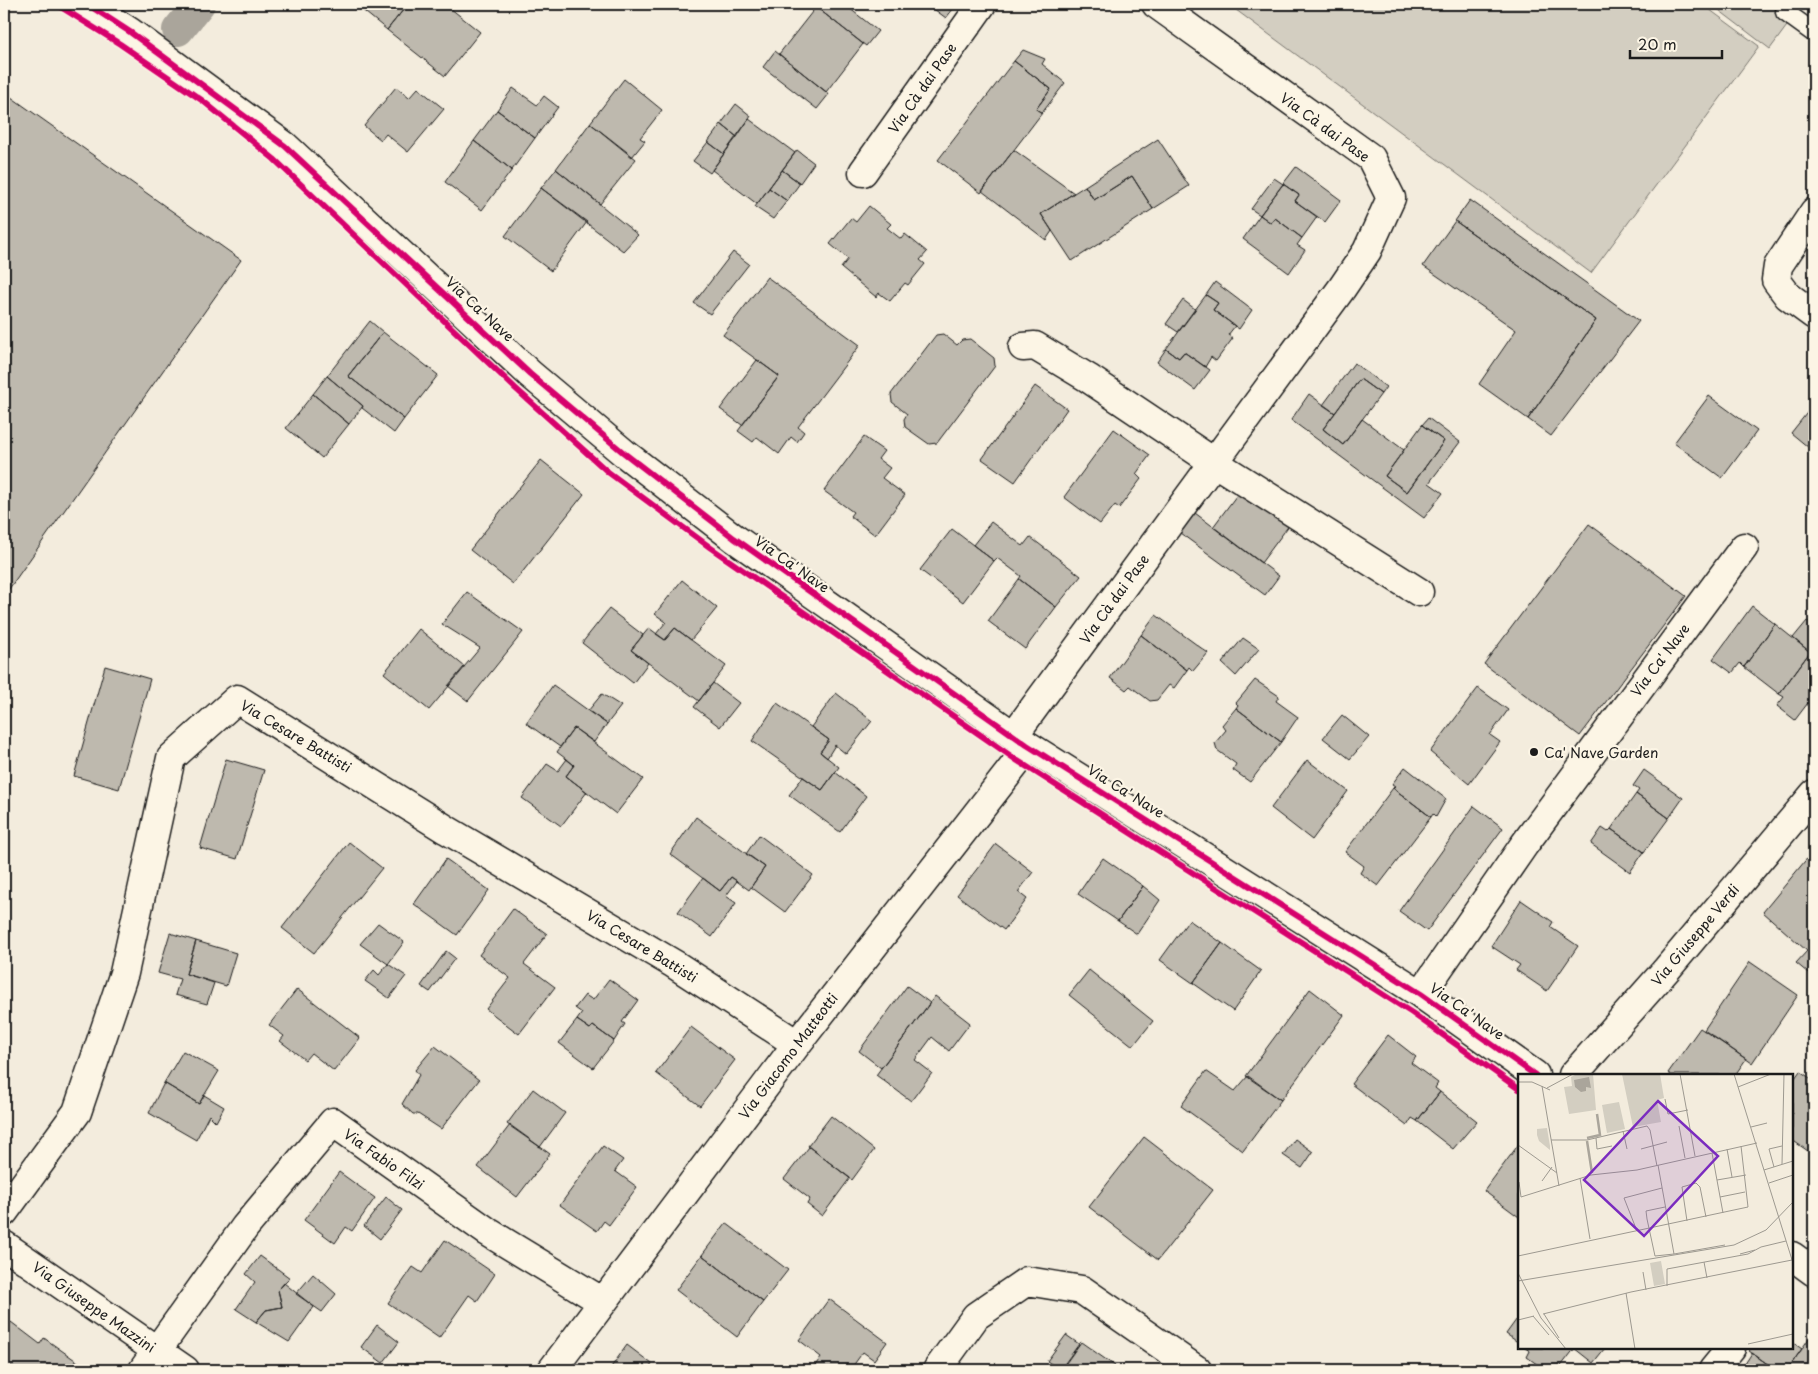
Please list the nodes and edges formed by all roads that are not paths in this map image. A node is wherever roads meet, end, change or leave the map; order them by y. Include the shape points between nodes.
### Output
1 (87, 4) edge
2 (982, 4) edge
3 (1156, 4) edge
4 (1785, 12) dead end
5 (1814, 33) edge
6 (863, 172) dead end
7 (1814, 212) edge
8 (1814, 315) edge
9 (1023, 347) dead end
10 (1215, 463) junction
11 (1744, 547) dead end
12 (1418, 592) dead end
13 (1021, 740) junction
14 (1814, 794) edge
15 (1421, 994) junction
16 (797, 1044) junction
17 (1534, 1074) edge
18 (1574, 1074) edge
19 (4, 1212) edge
20 (4, 1245) edge
21 (603, 1302) junction
22 (1730, 1349) edge
23 (150, 1360) edge
24 (185, 1370) edge
25 (552, 1370) edge
26 (938, 1370) edge
27 (1198, 1370) edge
28 (1713, 1370) edge

1 - 13 street, Via Ca' Nave via 284,146 530,374 624,454 734,538
2 - 6 street, Via Cà dai Pase
3 - 10 street, Via Cà dai Pase via 1371,158 1391,198 1367,251
4 - 5 lane
7 - 8 street via 1778,266 1776,280 1788,296
9 - 10 street via 1035,346 1088,378
10 - 12 street
10 - 13 street, Via Cà dai Pase
11 - 15 street, Via Ca' Nave via 1524,845
13 - 15 street, Via Ca' Nave
13 - 16 street, Via Giacomo Matteotti via 1018,761
14 - 18 street, Via Giuseppe Verdi
15 - 17 street, Via Ca' Nave
16 - 19 street, Via Cesare Battisti via 674,964 447,830 237,699 171,758 124,973 76,1112
16 - 21 street, Via Giacomo Matteotti
20 - 23 street, Via Giuseppe Mazzini
21 - 23 street, Via Fabio Filzi via 488,1232 333,1122 244,1227
21 - 25 street, Via Giacomo Matteotti
22 - 28 street
23 - 24 street, Via Giuseppe Mazzini
26 - 27 street via 976,1316 1027,1281 1082,1290

